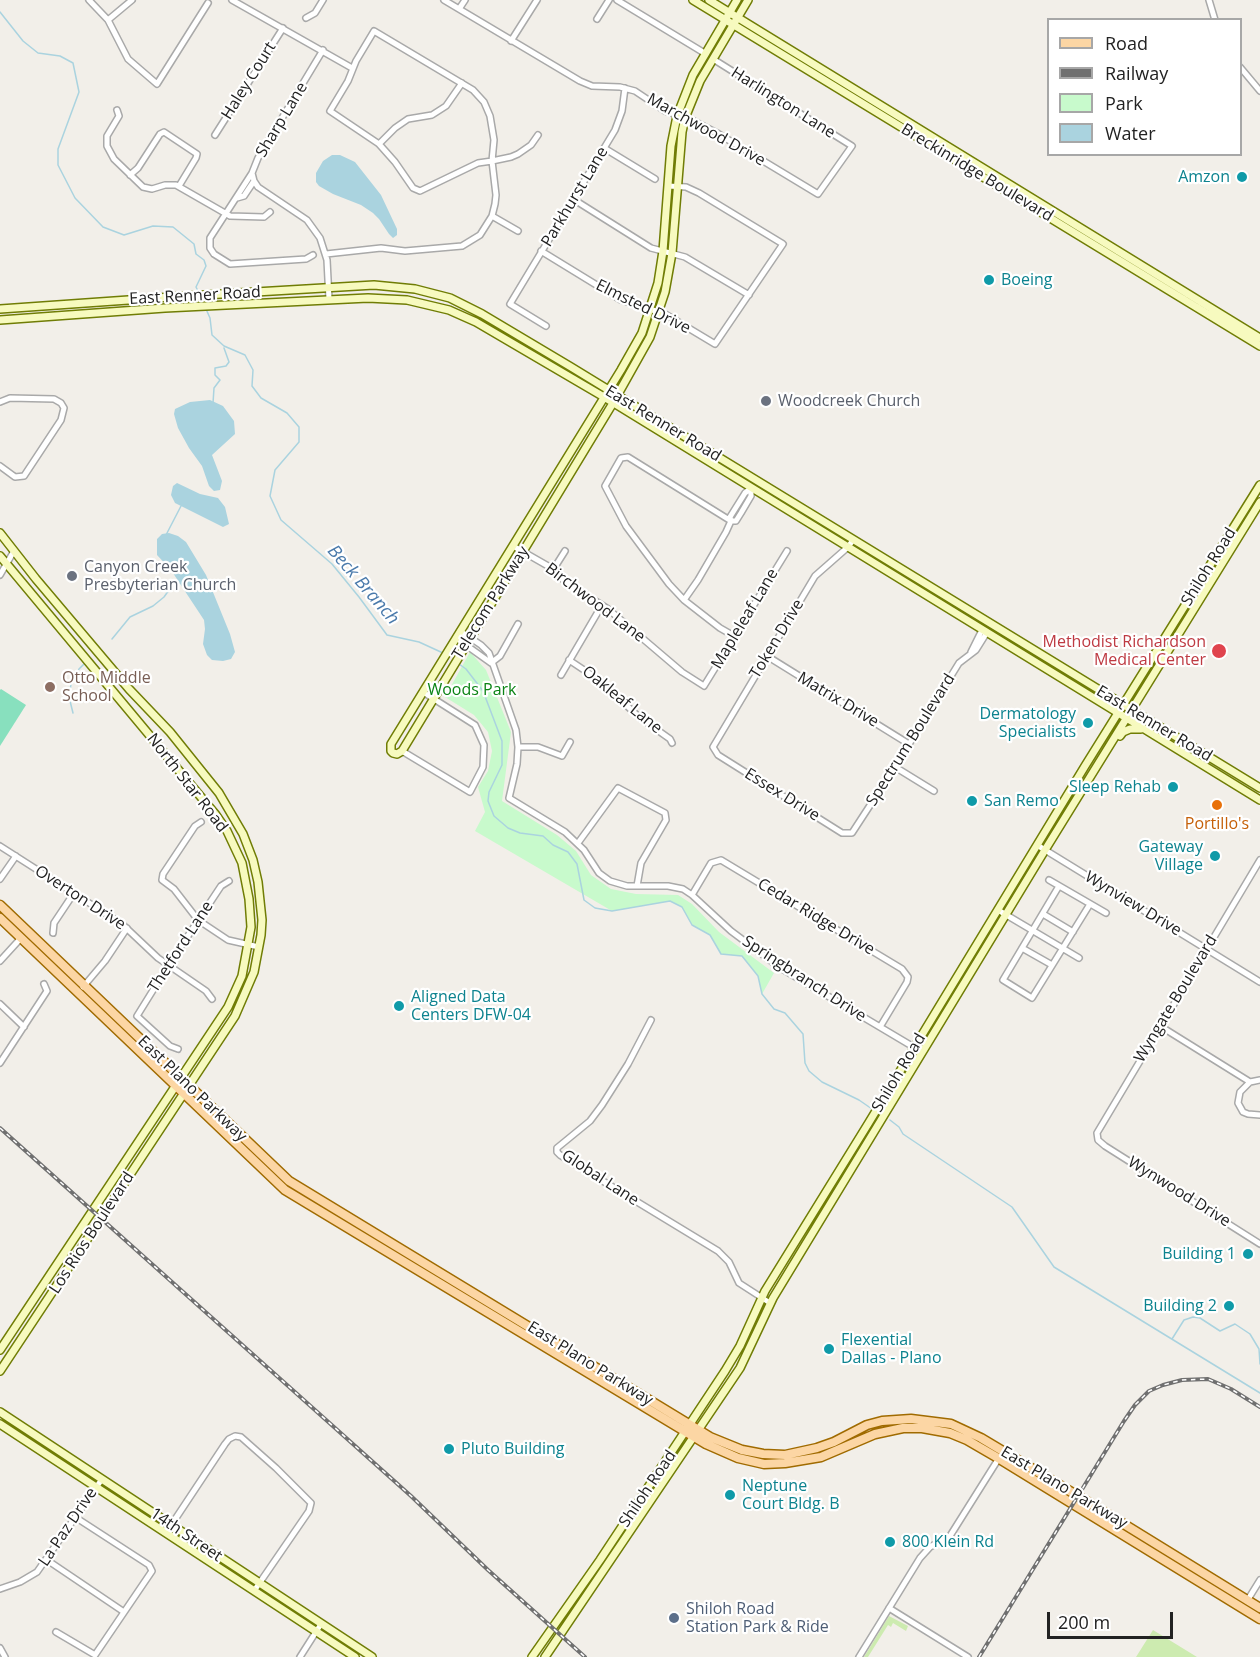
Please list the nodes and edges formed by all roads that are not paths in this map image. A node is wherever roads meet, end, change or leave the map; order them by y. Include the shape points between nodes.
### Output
1 (89, 0) edge
2 (132, 0) edge
3 (232, 0) edge
4 (323, 0) edge
5 (444, 0) edge
6 (465, 0) edge
7 (537, 0) edge
8 (609, 0) edge
9 (617, 0) edge
10 (693, 0) edge
11 (709, 0) edge
12 (737, 0) edge
13 (748, 0) edge
14 (1209, 0) edge
15 (240, 2) edge
16 (208, 3) dead end
17 (459, 9) junction
18 (727, 16) junction
19 (306, 18) dead end
20 (1214, 18) edge
21 (597, 19) dead end
22 (108, 20) junction
23 (735, 21) junction
24 (283, 28) junction
25 (511, 41) junction
26 (323, 50) junction
27 (706, 54) junction
28 (713, 60) junction
29 (352, 68) junction
30 (1242, 69) edge
31 (462, 83) junction
32 (625, 88) junction
33 (1260, 91) edge
34 (117, 110) dead end
35 (681, 117) junction
36 (215, 135) dead end
37 (538, 135) dead end
38 (379, 144) junction
39 (852, 146) joint
40 (604, 148) junction
41 (492, 160) junction
42 (252, 173) junction
43 (130, 175) junction
44 (655, 179) dead end
45 (254, 181) junction
46 (178, 186) junction
47 (669, 186) junction
48 (678, 186) junction
49 (1016, 193) junction
50 (237, 198) junction
51 (573, 199) junction
52 (270, 212) dead end
53 (225, 213) junction
54 (492, 216) junction
55 (518, 231) dead end
56 (542, 251) junction
57 (663, 252) junction
58 (672, 253) junction
59 (326, 254) junction
60 (313, 255) dead end
61 (329, 287) junction
62 (749, 295) junction
63 (165, 297) junction
64 (329, 299) junction
65 (21, 308) junction
66 (165, 308) junction
67 (0, 309) edge
68 (650, 309) junction
69 (659, 312) junction
70 (21, 318) junction
71 (0, 320) edge
72 (546, 326) dead end
73 (1260, 338) edge
74 (1260, 346) edge
75 (606, 394) junction
76 (617, 396) junction
77 (0, 402) edge
78 (613, 403) junction
79 (0, 466) edge
80 (756, 480) junction
81 (1260, 485) edge
82 (751, 488) junction
83 (1260, 502) edge
84 (731, 521) junction
85 (0, 534) edge
86 (853, 540) junction
87 (513, 546) junction
88 (848, 547) junction
89 (565, 550) dead end
90 (1220, 550) junction
91 (14, 551) junction
92 (787, 551) dead end
93 (523, 552) junction
94 (0, 556) edge
95 (1226, 557) junction
96 (6, 564) junction
97 (553, 570) junction
98 (0, 574) edge
99 (684, 600) junction
100 (602, 605) junction
101 (989, 623) junction
102 (518, 624) dead end
103 (985, 631) junction
104 (458, 634) junction
105 (734, 636) junction
106 (466, 644) junction
107 (1159, 648) junction
108 (486, 650) junction
109 (1167, 652) junction
110 (480, 655) junction
111 (767, 656) junction
112 (569, 660) junction
113 (491, 663) junction
114 (561, 675) dead end
115 (126, 685) junction
116 (704, 686) joint
117 (423, 692) junction
118 (117, 694) junction
119 (433, 698) junction
120 (1124, 706) junction
121 (1132, 711) junction
122 (1118, 714) junction
123 (1126, 719) junction
124 (1144, 730) junction
125 (570, 741) dead end
126 (672, 743) dead end
127 (909, 744) junction
128 (518, 747) junction
129 (713, 747) joint
130 (402, 751) junction
131 (1201, 753) junction
132 (1190, 757) junction
133 (195, 764) junction
134 (1097, 766) junction
135 (896, 767) junction
136 (1229, 769) junction
137 (1214, 772) junction
138 (182, 774) junction
139 (1077, 780) junction
140 (1085, 785) junction
141 (1260, 788) edge
142 (934, 791) dead end
143 (1260, 800) edge
144 (201, 822) dead end
145 (854, 831) joint
146 (578, 843) junction
147 (1037, 845) junction
148 (0, 846) edge
149 (1045, 850) junction
150 (16, 856) junction
151 (1260, 860) edge
152 (0, 879) edge
153 (1049, 880) dead end
154 (229, 881) dead end
155 (637, 886) junction
156 (1059, 886) junction
157 (74, 893) junction
158 (692, 895) junction
159 (1090, 904) junction
160 (0, 905) edge
161 (998, 910) junction
162 (1043, 914) junction
163 (1106, 914) dead end
164 (1006, 915) junction
165 (0, 918) edge
166 (198, 920) junction
167 (127, 928) junction
168 (1033, 931) junction
169 (1073, 932) junction
170 (53, 933) dead end
171 (21, 938) junction
172 (249, 946) junction
173 (259, 947) junction
174 (1022, 948) junction
175 (1207, 948) junction
176 (1062, 949) junction
177 (1079, 958) dead end
178 (0, 961) edge
179 (1052, 965) junction
180 (168, 966) junction
181 (962, 969) junction
182 (970, 974) junction
183 (1260, 982) edge
184 (45, 984) dead end
185 (81, 990) junction
186 (212, 999) dead end
187 (232, 1000) junction
188 (0, 1004) edge
189 (241, 1004) junction
190 (651, 1020) dead end
191 (1160, 1026) junction
192 (24, 1027) junction
193 (880, 1027) junction
194 (915, 1047) junction
195 (178, 1049) dead end
196 (922, 1052) junction
197 (0, 1063) edge
198 (1260, 1080) edge
199 (178, 1081) junction
200 (1250, 1082) junction
201 (189, 1085) junction
202 (183, 1093) junction
203 (1258, 1116) edge
204 (1098, 1140) joint
205 (251, 1145) junction
206 (856, 1146) junction
207 (863, 1150) junction
208 (130, 1152) junction
209 (244, 1152) junction
210 (140, 1159) junction
211 (305, 1191) junction
212 (300, 1200) junction
213 (369, 1229) junction
214 (363, 1238) junction
215 (798, 1238) junction
216 (807, 1244) junction
217 (1260, 1244) edge
218 (434, 1268) junction
219 (49, 1277) junction
220 (429, 1277) junction
221 (59, 1283) junction
222 (761, 1298) junction
223 (770, 1303) junction
224 (16, 1325) junction
225 (27, 1330) junction
226 (552, 1340) junction
227 (547, 1349) junction
228 (0, 1350) edge
229 (0, 1371) edge
230 (603, 1377) junction
231 (0, 1412) edge
232 (0, 1424) edge
233 (692, 1431) junction
234 (48, 1443) junction
235 (42, 1452) junction
236 (1001, 1455) junction
237 (102, 1479) junction
238 (95, 1487) junction
239 (640, 1500) junction
240 (648, 1505) junction
241 (75, 1517) junction
242 (171, 1525) junction
243 (166, 1533) junction
244 (46, 1560) junction
245 (1260, 1580) edge
246 (260, 1583) junction
247 (0, 1589) edge
248 (254, 1591) junction
249 (1245, 1604) junction
250 (890, 1608) junction
251 (1260, 1608) edge
252 (124, 1612) junction
253 (1260, 1619) edge
254 (321, 1624) junction
255 (56, 1632) dead end
256 (316, 1632) junction
257 (300, 1657) edge
258 (355, 1657) edge
259 (372, 1657) edge
260 (532, 1657) edge
261 (545, 1657) edge
262 (859, 1657) edge
263 (968, 1657) edge

1 - 22 street
2 - 22 street
3 - 15 street
4 - 19 street via 315,13
5 - 17 street, Marchwood Drive
6 - 17 street
7 - 25 street
8 - 21 street
9 - 27 street
10 - 18 main road, Breckinridge Boulevard
11 - 18 main road, Breckinridge Boulevard
12 - 18 main road, Telecom Parkway
13 - 23 main road, Telecom Parkway
14 - 20 street
15 - 24 street
16 - 22 street via 157,84 128,59
17 - 25 street, Marchwood Drive
18 - 23 main road, Breckinridge Boulevard
18 - 27 main road, Telecom Parkway
23 - 28 main road, Telecom Parkway
23 - 49 main road, Breckinridge Boulevard
24 - 26 street
24 - 36 street, Haley Court
25 - 32 street, Marchwood Drive via 584,83
26 - 29 street
26 - 42 street, Sharp Lane
27 - 35 main road, Telecom Parkway via 693,75
28 - 35 main road, Telecom Parkway
28 - 39 street, Harlington Lane
29 - 31 street via 374,31
29 - 38 street via 330,111
30 - 33 street
31 - 38 street via 446,106 432,115 408,119
31 - 41 street via 478,94 487,107 494,140
32 - 35 street, Marchwood Drive
32 - 40 street, Parkhurst Lane via 620,119
34 - 43 street via 119,116 106,142 110,153
35 - 39 street, Marchwood Drive via 717,133 818,194
35 - 47 main road, Telecom Parkway via 671,146
35 - 48 main road, Telecom Parkway
37 - 41 street via 518,154
38 - 41 street via 420,191 465,168
40 - 44 street
40 - 51 street, Parkhurst Lane
41 - 54 street via 496,195
42 - 45 street, Sharp Lane
42 - 50 street
43 - 46 street via 146,188
43 - 46 street via 162,132 197,154
45 - 50 street via 244,196
45 - 59 street via 307,220
46 - 53 street
47 - 48 street
47 - 57 main road, Telecom Parkway
48 - 58 main road, Telecom Parkway
48 - 62 street via 699,193 783,244
49 - 73 main road, Breckinridge Boulevard
49 - 74 main road, Breckinridge Boulevard
50 - 53 street
51 - 56 street, Parkhurst Lane
51 - 57 street via 638,241
52 - 53 street via 264,217
53 - 60 street via 209,242 213,254 230,264 306,259
54 - 55 street
54 - 59 street via 480,235 462,246
56 - 68 street, Elmsted Drive via 621,300
56 - 72 street, Parkhurst Lane via 510,304
57 - 58 street
57 - 68 main road, Telecom Parkway
58 - 62 street via 685,256
58 - 69 main road, Telecom Parkway
59 - 61 street
61 - 63 main road, East Renner Road
61 - 64 street
61 - 75 main road, East Renner Road via 396,286 450,298 483,314
62 - 69 street, Elmsted Drive via 715,344
63 - 65 main road, East Renner Road
63 - 66 main road
64 - 66 main road, East Renner Road
64 - 75 main road, East Renner Road via 389,298 449,310
65 - 67 main road, East Renner Road
65 - 70 main road
66 - 70 main road, East Renner Road
68 - 69 street, Elmsted Drive
68 - 75 main road, Telecom Parkway via 642,333
69 - 76 main road, Telecom Parkway via 643,351
70 - 71 main road, East Renner Road
75 - 76 main road, East Renner Road
75 - 78 main road, East Renner Road
75 - 87 main road, Telecom Parkway
76 - 78 main road, Telecom Parkway
76 - 80 main road, East Renner Road
77 - 79 street via 10,398 54,399 64,408 61,420 24,476 15,477
78 - 82 main road, East Renner Road
78 - 93 main road, Telecom Parkway
80 - 82 main road
80 - 86 main road, East Renner Road
81 - 90 main road, Shiloh Road
82 - 84 street via 741,513 736,521
82 - 88 main road, East Renner Road
83 - 95 main road, Shiloh Road
84 - 99 street
84 - 99 street via 675,485 621,458 606,491 658,571
85 - 91 main road, North Star Road
86 - 88 street, Token Drive
86 - 101 main road, East Renner Road
87 - 93 street, Birchwood Lane
87 - 104 main road, Telecom Parkway
88 - 103 main road, East Renner Road
88 - 111 street, Token Drive via 815,576
89 - 97 street
90 - 95 main road
90 - 107 main road, Shiloh Road
91 - 96 street
91 - 115 main road, North Star Road
92 - 105 street, Mapleleaf Lane
93 - 97 street, Birchwood Lane
93 - 106 main road, Telecom Parkway
94 - 96 main road, North Star Road
95 - 109 main road, Shiloh Road
96 - 98 street
96 - 118 main road, North Star Road
97 - 100 street, Birchwood Lane
99 - 105 street
100 - 112 street
100 - 116 street, Birchwood Lane
101 - 103 main road
101 - 120 main road, East Renner Road
102 - 113 street via 500,656
103 - 122 main road, East Renner Road
103 - 127 street, Spectrum Boulevard via 959,663
104 - 106 street
104 - 117 main road, Telecom Parkway
105 - 116 street, Mapleleaf Lane
106 - 108 street
106 - 110 street
106 - 119 main road, Telecom Parkway
107 - 109 main road
107 - 120 main road, Shiloh Road
108 - 110 street
108 - 113 street, Springbranch Drive
109 - 121 main road, Shiloh Road
110 - 113 street
111 - 127 street, Matrix Drive
111 - 129 street, Token Drive
112 - 114 street
112 - 126 street, Oakleaf Lane
113 - 128 street, Springbranch Drive via 516,730
115 - 118 main road
115 - 133 main road, North Star Road
117 - 119 street
117 - 130 main road, Telecom Parkway via 390,744 393,753
118 - 138 main road, North Star Road
119 - 130 main road, Telecom Parkway
119 - 130 street via 469,721 482,738 483,767 470,792
120 - 121 main road, East Renner Road
120 - 122 main road, Shiloh Road
121 - 123 main road, Shiloh Road
121 - 131 main road, East Renner Road
122 - 123 main road, East Renner Road
122 - 139 main road, Shiloh Road
123 - 124 main road, East Renner Road
123 - 134 main road, Shiloh Road
124 - 132 main road, East Renner Road
124 - 134 main road via 1122,732
125 - 128 street via 562,756 537,747
127 - 135 street, Spectrum Boulevard
128 - 146 street, Springbranch Drive via 509,798
129 - 145 street, Essex Drive via 718,755 842,833
131 - 132 main road
131 - 136 main road, East Renner Road
132 - 137 main road, East Renner Road
133 - 138 main road
133 - 173 main road, North Star Road via 233,815 253,860 262,920
134 - 140 main road, Shiloh Road
135 - 142 street
135 - 145 street, Spectrum Boulevard
136 - 137 main road
136 - 141 main road, East Renner Road
137 - 143 main road, East Renner Road
138 - 172 main road, North Star Road via 227,831 242,863 249,898
139 - 140 main road
139 - 147 main road, Shiloh Road
140 - 149 main road, Shiloh Road
144 - 166 street via 162,880
146 - 155 street, Springbranch Drive via 603,877 617,884
146 - 155 street via 618,788 665,813 667,818 644,857
147 - 149 street, Wynview Drive
147 - 161 main road, Shiloh Road
148 - 150 street, Overton Drive
149 - 164 main road, Shiloh Road
149 - 175 street, Wynview Drive
150 - 152 street
150 - 157 street, Overton Drive
151 - 175 street, Wyngate Boulevard
153 - 156 street
154 - 166 street, Thetford Lane via 221,886
155 - 158 street, Springbranch Drive via 676,886
156 - 159 street
156 - 162 street
157 - 167 street, Overton Drive
157 - 170 street via 54,923
158 - 193 street, Springbranch Drive via 760,954
158 - 193 street, Cedar Ridge Drive via 711,863 721,860 902,969 907,982
159 - 163 street
159 - 169 street
160 - 185 main road, East Plano Parkway
161 - 164 street
161 - 181 main road, Shiloh Road
162 - 168 street
162 - 169 street
164 - 168 street
164 - 182 main road, Shiloh Road
165 - 171 main road, East Plano Parkway
166 - 172 street via 228,940
166 - 180 street, Thetford Lane
167 - 180 street, Overton Drive
167 - 185 street
168 - 174 street
168 - 176 street
169 - 176 street
171 - 178 street
171 - 185 main road, East Plano Parkway
172 - 173 street
172 - 187 main road, North Star Road
173 - 189 main road, North Star Road
174 - 179 street
174 - 179 street via 1003,980 1032,998
175 - 183 street, Wynview Drive
175 - 191 street, Wyngate Boulevard
176 - 177 street
176 - 179 street
180 - 186 street, Overton Drive
180 - 195 street, Thetford Lane via 137,1016
181 - 182 main road
181 - 194 main road, Shiloh Road
182 - 196 main road, Shiloh Road
184 - 192 street via 46,991
185 - 199 main road, East Plano Parkway
187 - 189 main road
187 - 199 main road, North Star Road
188 - 192 street
189 - 201 main road, North Star Road
190 - 222 street, Global Lane via 602,1105 557,1152 718,1251 729,1262 739,1283
191 - 200 street
191 - 204 street, Wyngate Boulevard via 1100,1125
192 - 197 street
193 - 194 street, Springbranch Drive
194 - 196 street, Springbranch Drive
194 - 206 main road, Shiloh Road
196 - 207 main road, Shiloh Road
198 - 200 street
199 - 201 main road, East Plano Parkway
199 - 202 main road, East Plano Parkway
199 - 208 main road, Los Rios Boulevard
200 - 203 street via 1240,1092 1238,1103 1244,1112
201 - 202 main road, North Star Road
201 - 205 main road, East Plano Parkway
202 - 209 main road, East Plano Parkway
202 - 210 main road, Los Rios Boulevard
204 - 217 street, Wynwood Drive
205 - 209 main road
205 - 211 main road, East Plano Parkway
206 - 207 main road
206 - 215 main road, Shiloh Road
207 - 216 main road, Shiloh Road
208 - 210 main road
208 - 219 main road, Los Rios Boulevard
209 - 212 main road, East Plano Parkway
210 - 221 main road, Los Rios Boulevard
211 - 212 main road
211 - 213 main road, East Plano Parkway
212 - 214 main road, East Plano Parkway
213 - 214 main road
213 - 218 main road, East Plano Parkway
214 - 220 main road, East Plano Parkway
215 - 216 main road
215 - 222 main road, Shiloh Road
216 - 223 main road, Shiloh Road
218 - 220 main road
218 - 226 main road, East Plano Parkway
219 - 221 main road
219 - 224 main road, Los Rios Boulevard
220 - 227 main road, East Plano Parkway
221 - 225 main road, Los Rios Boulevard
222 - 223 street, Global Lane
222 - 233 main road, Shiloh Road via 740,1346
223 - 233 main road, Shiloh Road via 740,1368
224 - 225 main road
224 - 228 main road, Los Rios Boulevard
225 - 229 main road, Los Rios Boulevard
226 - 227 main road
226 - 230 main road, East Plano Parkway
227 - 230 main road, East Plano Parkway
230 - 233 main road, East Plano Parkway
231 - 234 main road, 14th Street
232 - 235 main road, 14th Street
233 - 236 main road, East Plano Parkway via 742,1450 785,1459 882,1421 951,1424 966,1429
233 - 239 main road, Shiloh Road
233 - 240 main road, Shiloh Road
234 - 235 main road
234 - 237 main road, 14th Street
235 - 238 main road, 14th Street
236 - 249 main road, East Plano Parkway
236 - 250 street via 950,1536 923,1554
237 - 238 street, La Paz Drive
237 - 242 main road, 14th Street
238 - 241 street, La Paz Drive
238 - 243 main road, 14th Street
239 - 240 main road
239 - 260 main road, Shiloh Road
240 - 261 main road, Shiloh Road
241 - 244 street, La Paz Drive
241 - 252 street via 151,1568
242 - 243 street
242 - 246 main road, 14th Street
242 - 246 street via 229,1439 235,1436 246,1441 311,1503
243 - 248 main road, 14th Street
244 - 247 street, La Paz Drive via 37,1572
244 - 252 street
245 - 249 street
246 - 248 street
246 - 254 main road, 14th Street
248 - 256 main road, 14th Street
249 - 251 main road, East Plano Parkway
249 - 253 main road, East Plano Parkway
250 - 262 street
250 - 263 street
252 - 255 street via 95,1655
254 - 256 street
254 - 259 main road, 14th Street
256 - 257 street
256 - 258 main road, 14th Street

